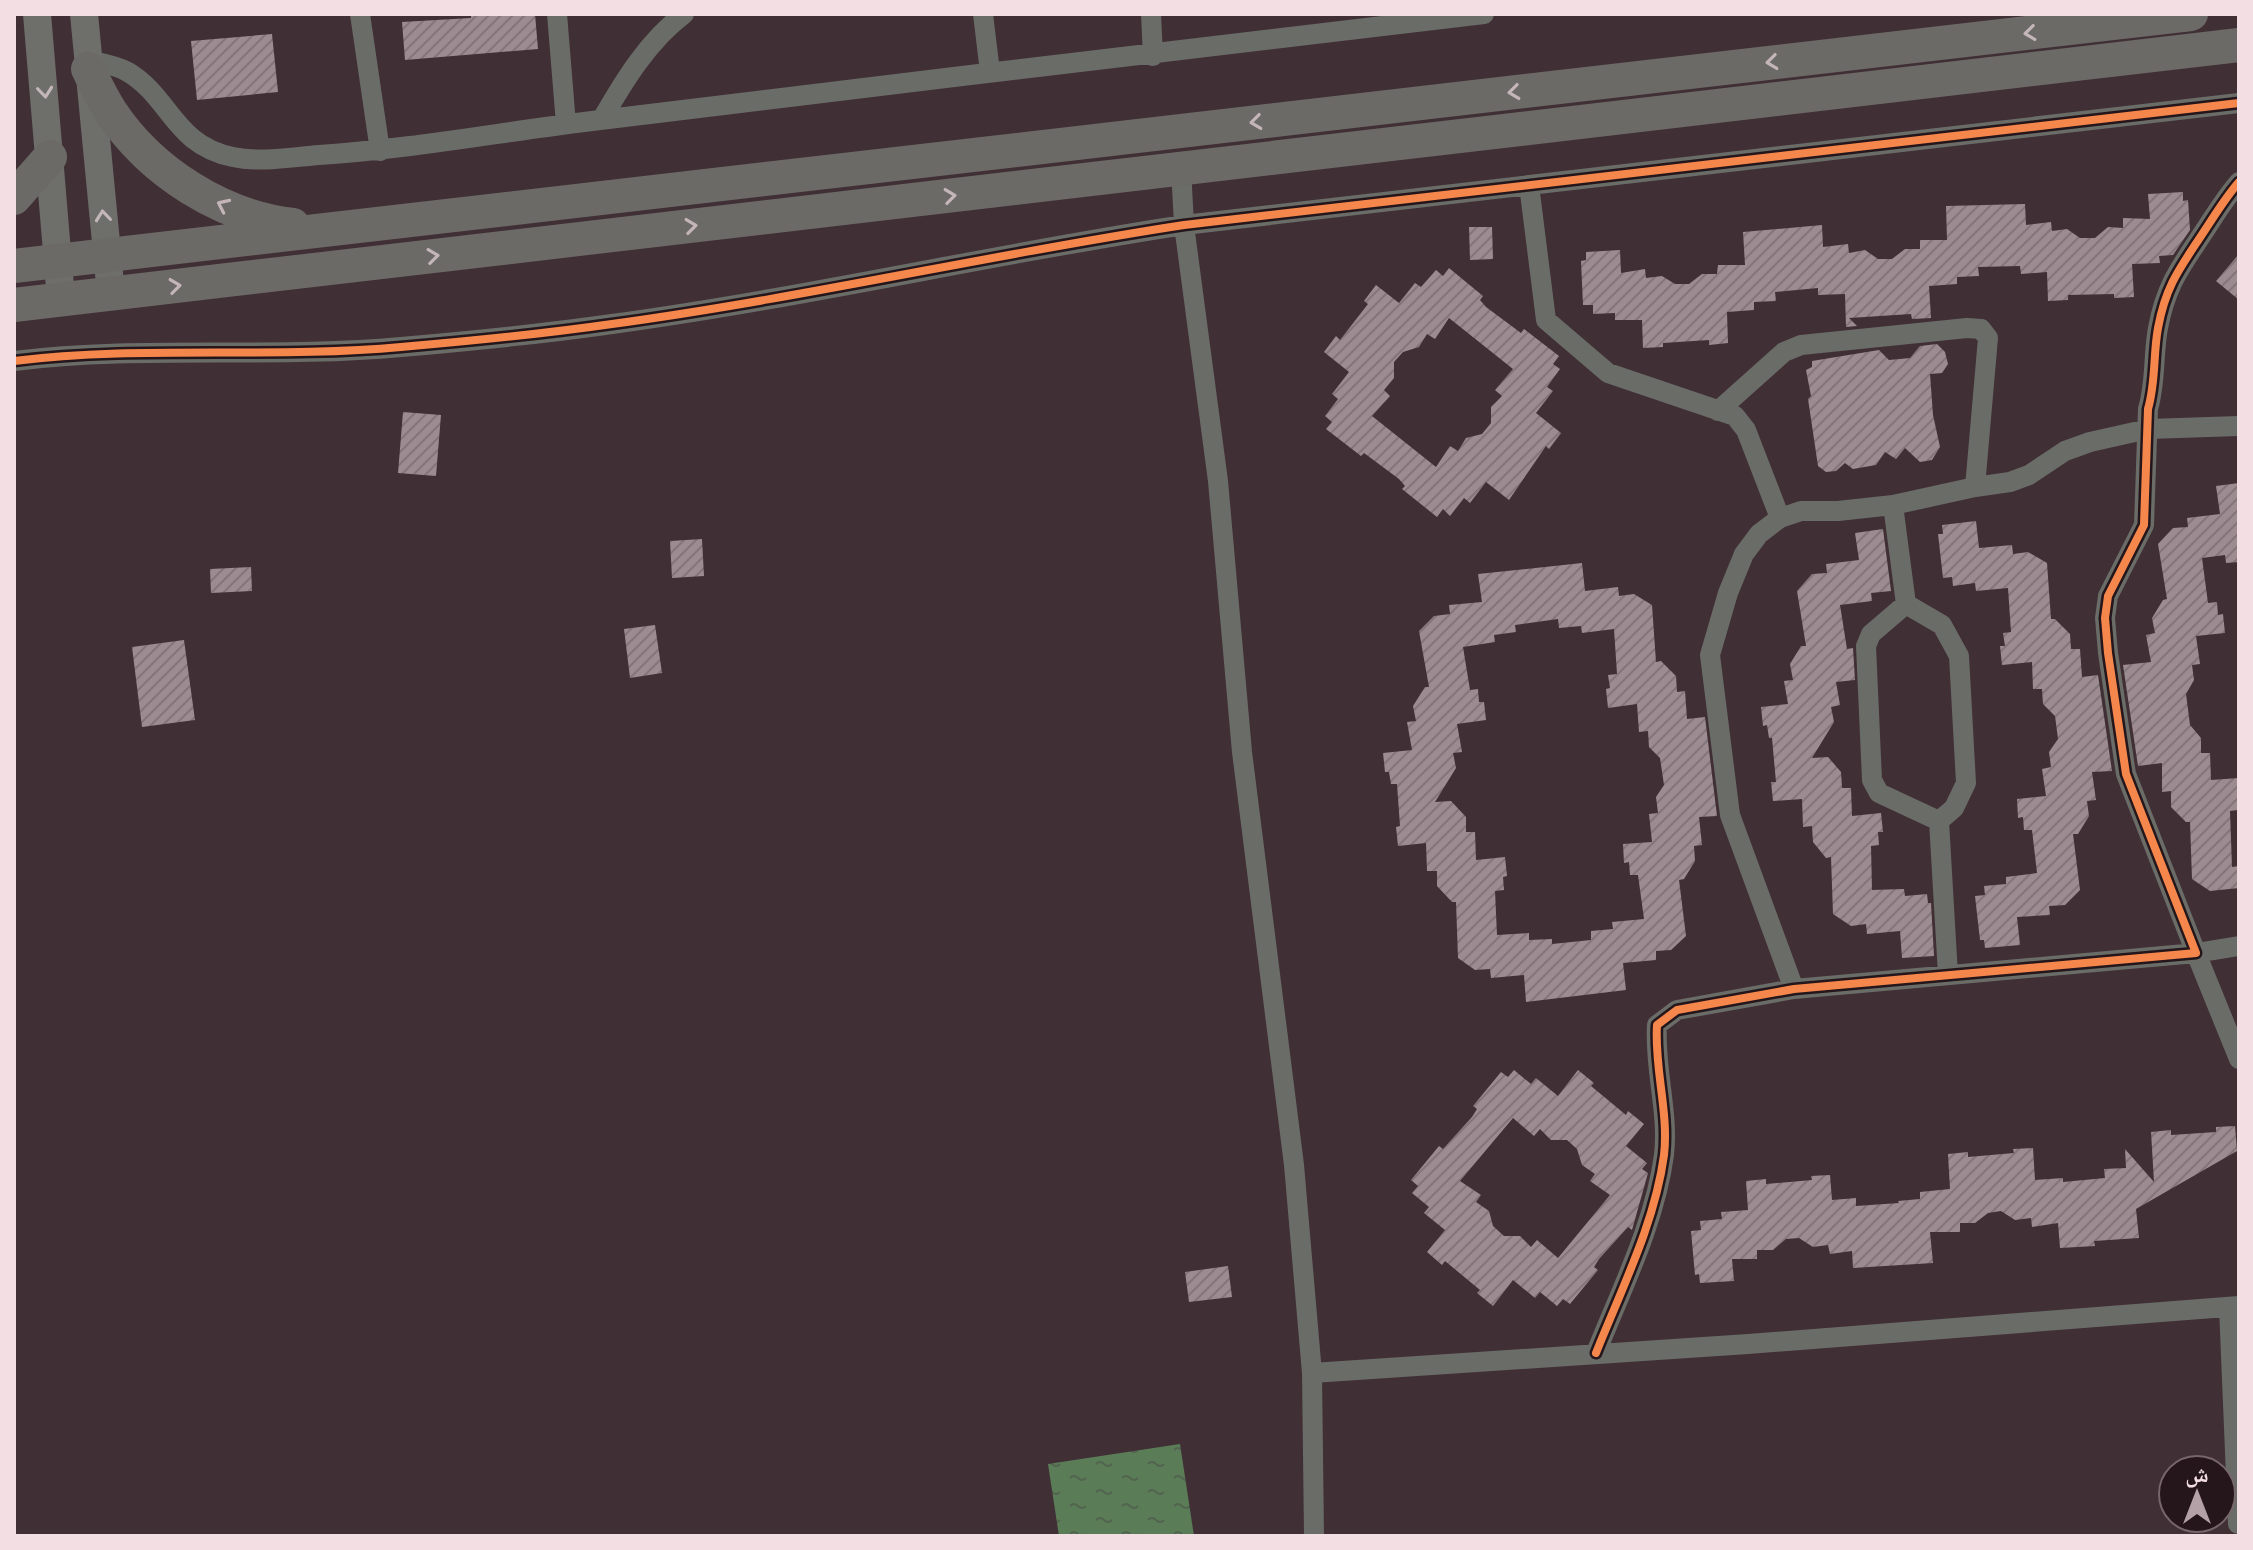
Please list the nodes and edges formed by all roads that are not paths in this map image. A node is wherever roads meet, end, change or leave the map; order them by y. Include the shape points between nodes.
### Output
1 (37, 14) edge
2 (360, 14) edge
3 (557, 14) edge
4 (684, 14) edge
5 (983, 14) edge
6 (1151, 14) edge
7 (1484, 14) edge
8 (2191, 14) edge
9 (88, 38) edge
10 (2239, 45) edge
11 (1153, 56) junction
12 (990, 72) junction
13 (2239, 103) edge
14 (602, 119) junction
15 (566, 124) junction
16 (50, 144) junction
17 (380, 151) junction
18 (1181, 168) junction
19 (14, 174) edge
20 (2239, 182) edge
21 (1529, 185) junction
22 (14, 198) edge
23 (1184, 225) junction
24 (326, 229) junction
25 (107, 256) junction
26 (58, 261) junction
27 (14, 266) edge
28 (111, 294) junction
29 (61, 299) junction
30 (14, 305) edge
31 (14, 361) edge
32 (1718, 411) junction
33 (2239, 426) edge
34 (2148, 429) junction
35 (1975, 487) junction
36 (1893, 505) junction
37 (1780, 518) junction
38 (1906, 604) junction
39 (1939, 821) junction
40 (2239, 946) edge
41 (2196, 953) junction
42 (1948, 975) junction
43 (1794, 989) junction
44 (2239, 1059) edge
45 (2234, 1307) edge
46 (1596, 1353) junction
47 (1312, 1373) junction
48 (2238, 1524) edge
49 (1314, 1536) edge

1 -> 16 main road
2 - 17 street
3 - 15 street
4 - 14 street via 628,73
5 - 12 street
6 - 11 street
7 - 11 street
8 -> 24 highway
9 - 17 street via 115,67 147,88 186,135 202,146 260,159
24 -> 9 highway via 228,208 183,184 144,151 112,113
25 -> 9 main road
10 - 18 highway
11 - 12 street
12 - 14 street
13 - 21 street
14 - 15 street
15 - 17 street
16 - 19 street
16 - 22 highway
16 - 26 main road
18 - 23 street
28 -> 18 highway
20 - 34 street via 2175,271 2157,332
21 - 23 street
21 - 32 street via 1546,320 1608,373
23 - 31 street via 596,326 399,348 140,352
23 - 47 street via 1218,481 1242,752 1292,1151
24 - 25 highway
25 - 26 highway
25 - 28 main road
26 - 27 highway
26 - 29 main road
28 - 29 highway
29 - 30 highway
32 - 35 street via 1784,352 1801,345 1981,329 1988,338
32 - 37 street via 1735,416 1746,430
33 - 34 street
34 - 35 street via 2065,451 2010,482
34 - 41 street via 2144,525 2108,596 2108,653 2126,774
35 - 36 street
36 - 37 street via 1801,511
36 - 38 street
37 - 43 street via 1744,554 1710,655 1730,815
38 - 39 street via 1942,625 1959,656 1966,783 1954,808
38 - 39 street via 1871,634 1866,646 1872,780 1879,793
39 - 42 street
40 - 41 street
41 - 42 street
41 - 44 street
42 - 43 street
43 - 46 street via 1677,1010 1657,1025 1664,1152 1657,1190
45 - 46 street
45 - 48 street
46 - 47 street
47 - 49 street

